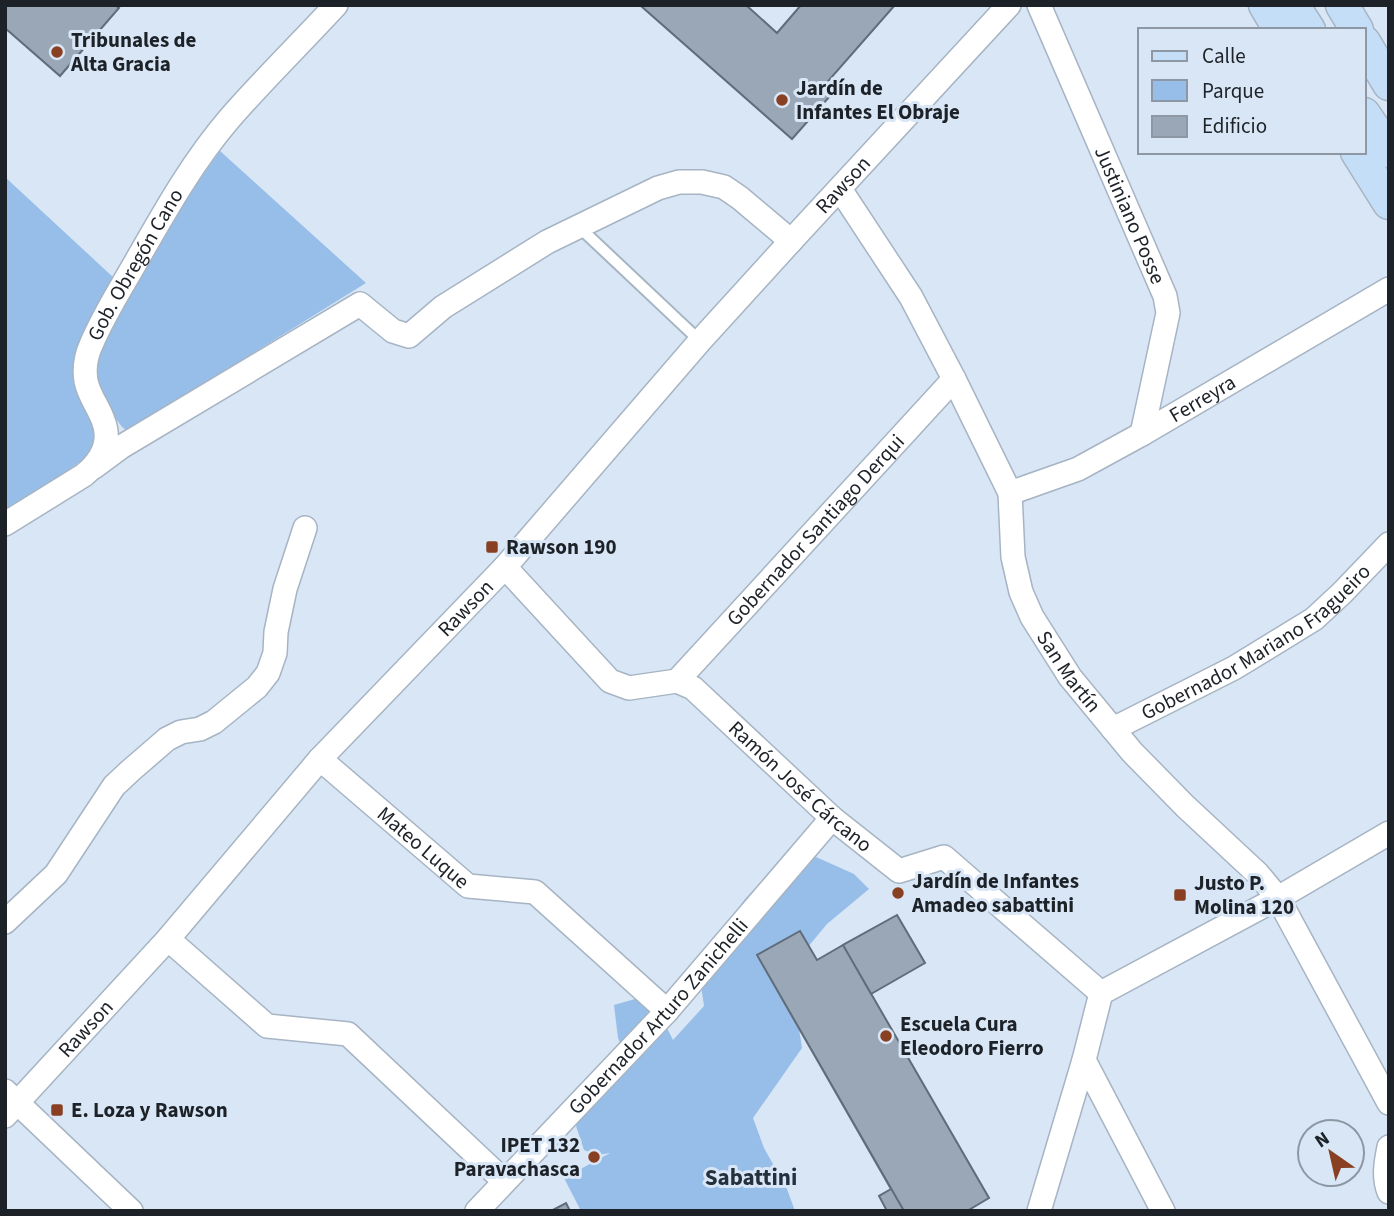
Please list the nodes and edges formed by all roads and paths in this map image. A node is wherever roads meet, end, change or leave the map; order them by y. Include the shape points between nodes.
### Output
1 (335, 5) edge
2 (1009, 5) edge
3 (1039, 5) edge
4 (1265, 5) edge
5 (1293, 5) edge
6 (1342, 5) edge
7 (1279, 28) edge
8 (1308, 28) edge
9 (1356, 28) edge
10 (1366, 46) edge
11 (1389, 84) edge
12 (1366, 117) edge
13 (1389, 151) edge
14 (1358, 154) edge
15 (840, 188) junction
16 (1389, 203) edge
17 (578, 226) junction
18 (791, 241) junction
19 (1389, 289) edge
20 (700, 341) junction
21 (954, 379) junction
22 (103, 420) junction
23 (1142, 434) junction
24 (121, 447) junction
25 (94, 467) junction
26 (1010, 493) junction
27 (5, 524) edge
28 (305, 528) dead end
29 (1389, 544) edge
30 (505, 567) junction
31 (677, 681) junction
32 (1113, 729) junction
33 (320, 759) junction
34 (832, 818) junction
35 (1389, 833) edge
36 (1278, 898) junction
37 (5, 922) edge
38 (168, 939) junction
39 (1101, 993) junction
40 (667, 1011) junction
41 (1084, 1060) junction
42 (9, 1103) edge
43 (1389, 1103) edge
44 (1389, 1147) edge
45 (504, 1181) junction
46 (1389, 1192) edge
47 (131, 1211) edge
48 (477, 1211) edge
49 (1039, 1211) edge
50 (1163, 1211) edge

1 - 22 street, Gob. Obregón Cano via 200,157 116,295 91,343 85,368 88,389
2 - 15 street, Rawson
3 - 23 street, Justiniano Posse via 1166,296 1168,313
4 - 7 main road
5 - 8 main road
6 - 9 main road
10 - 11 main road
12 - 13 main road
14 - 16 main road
15 - 18 street, Rawson
15 - 21 street, San Martín via 911,297
17 - 18 street via 658,188 702,181 724,187
17 - 20 lane
17 - 24 street via 443,307 409,336 393,331 359,304
18 - 20 street, Rawson
19 - 23 street, Ferreyra
20 - 30 street, Rawson
21 - 26 street, San Martín
21 - 31 street, Gobernador Santiago Derqui
22 - 24 street
22 - 25 street, Gob. Obregón Cano via 106,445
23 - 26 street, Ferreyra via 1078,469
24 - 25 street
25 - 27 street
26 - 32 street, San Martín via 1013,557 1021,592 1070,677
28 - 37 street via 285,590 268,673 214,722 167,738 114,786 56,874
29 - 32 street, Gobernador Mariano Fragueiro via 1314,619 1234,668
30 - 31 street via 610,681 629,688
30 - 33 street, Rawson
31 - 34 street, Ramón José Cárcano via 693,688
32 - 36 street, San Martín
33 - 38 street, Rawson
33 - 40 street, Mateo Luque via 468,886 535,892
34 - 39 street, Ramón José Cárcano via 899,871 944,857
34 - 40 street, Gobernador Arturo Zanichelli
35 - 36 street
36 - 39 street
36 - 43 street, San Martín
38 - 42 street, Rawson
38 - 45 street via 267,1026 348,1034
39 - 41 street
40 - 45 street, Gobernador Arturo Zanichelli
41 - 49 street
41 - 50 street
42 - 47 street
44 - 46 street via 1385,1169
45 - 48 street, Gobernador Arturo Zanichelli

